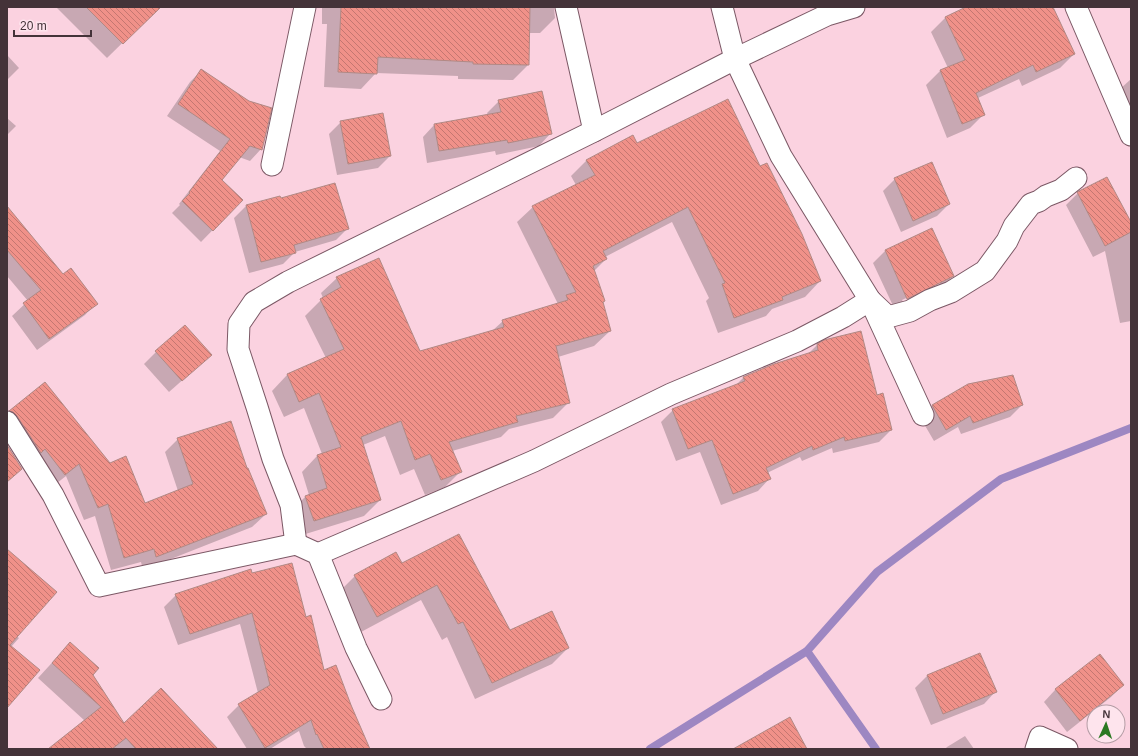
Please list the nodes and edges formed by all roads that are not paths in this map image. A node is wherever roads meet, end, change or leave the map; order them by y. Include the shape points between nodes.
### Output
1 (305, 7) edge
2 (566, 7) edge
3 (722, 7) edge
4 (854, 7) edge
5 (1076, 7) edge
6 (735, 59) junction
7 (594, 131) junction
8 (1131, 135) edge
9 (272, 165) dead end
10 (1076, 178) dead end
11 (870, 300) junction
12 (923, 415) dead end
13 (7, 422) edge
14 (296, 544) junction
15 (318, 554) junction
16 (381, 699) dead end
17 (1036, 749) edge
18 (1067, 749) edge

1 - 9 street
2 - 7 street
3 - 6 street
4 - 6 street via 827,15
5 - 8 street
6 - 7 street
6 - 11 street via 781,156
7 - 14 street via 288,282 254,302 239,324 238,349 273,459 291,506
10 - 11 street via 1061,190 1031,204 1016,222 1008,240 985,271 951,292 910,311 888,317
11 - 12 street
11 - 15 street via 797,341 671,394 534,461
13 - 14 street via 53,495 99,586
14 - 15 street
15 - 16 street via 356,648
17 - 18 street via 1040,737

